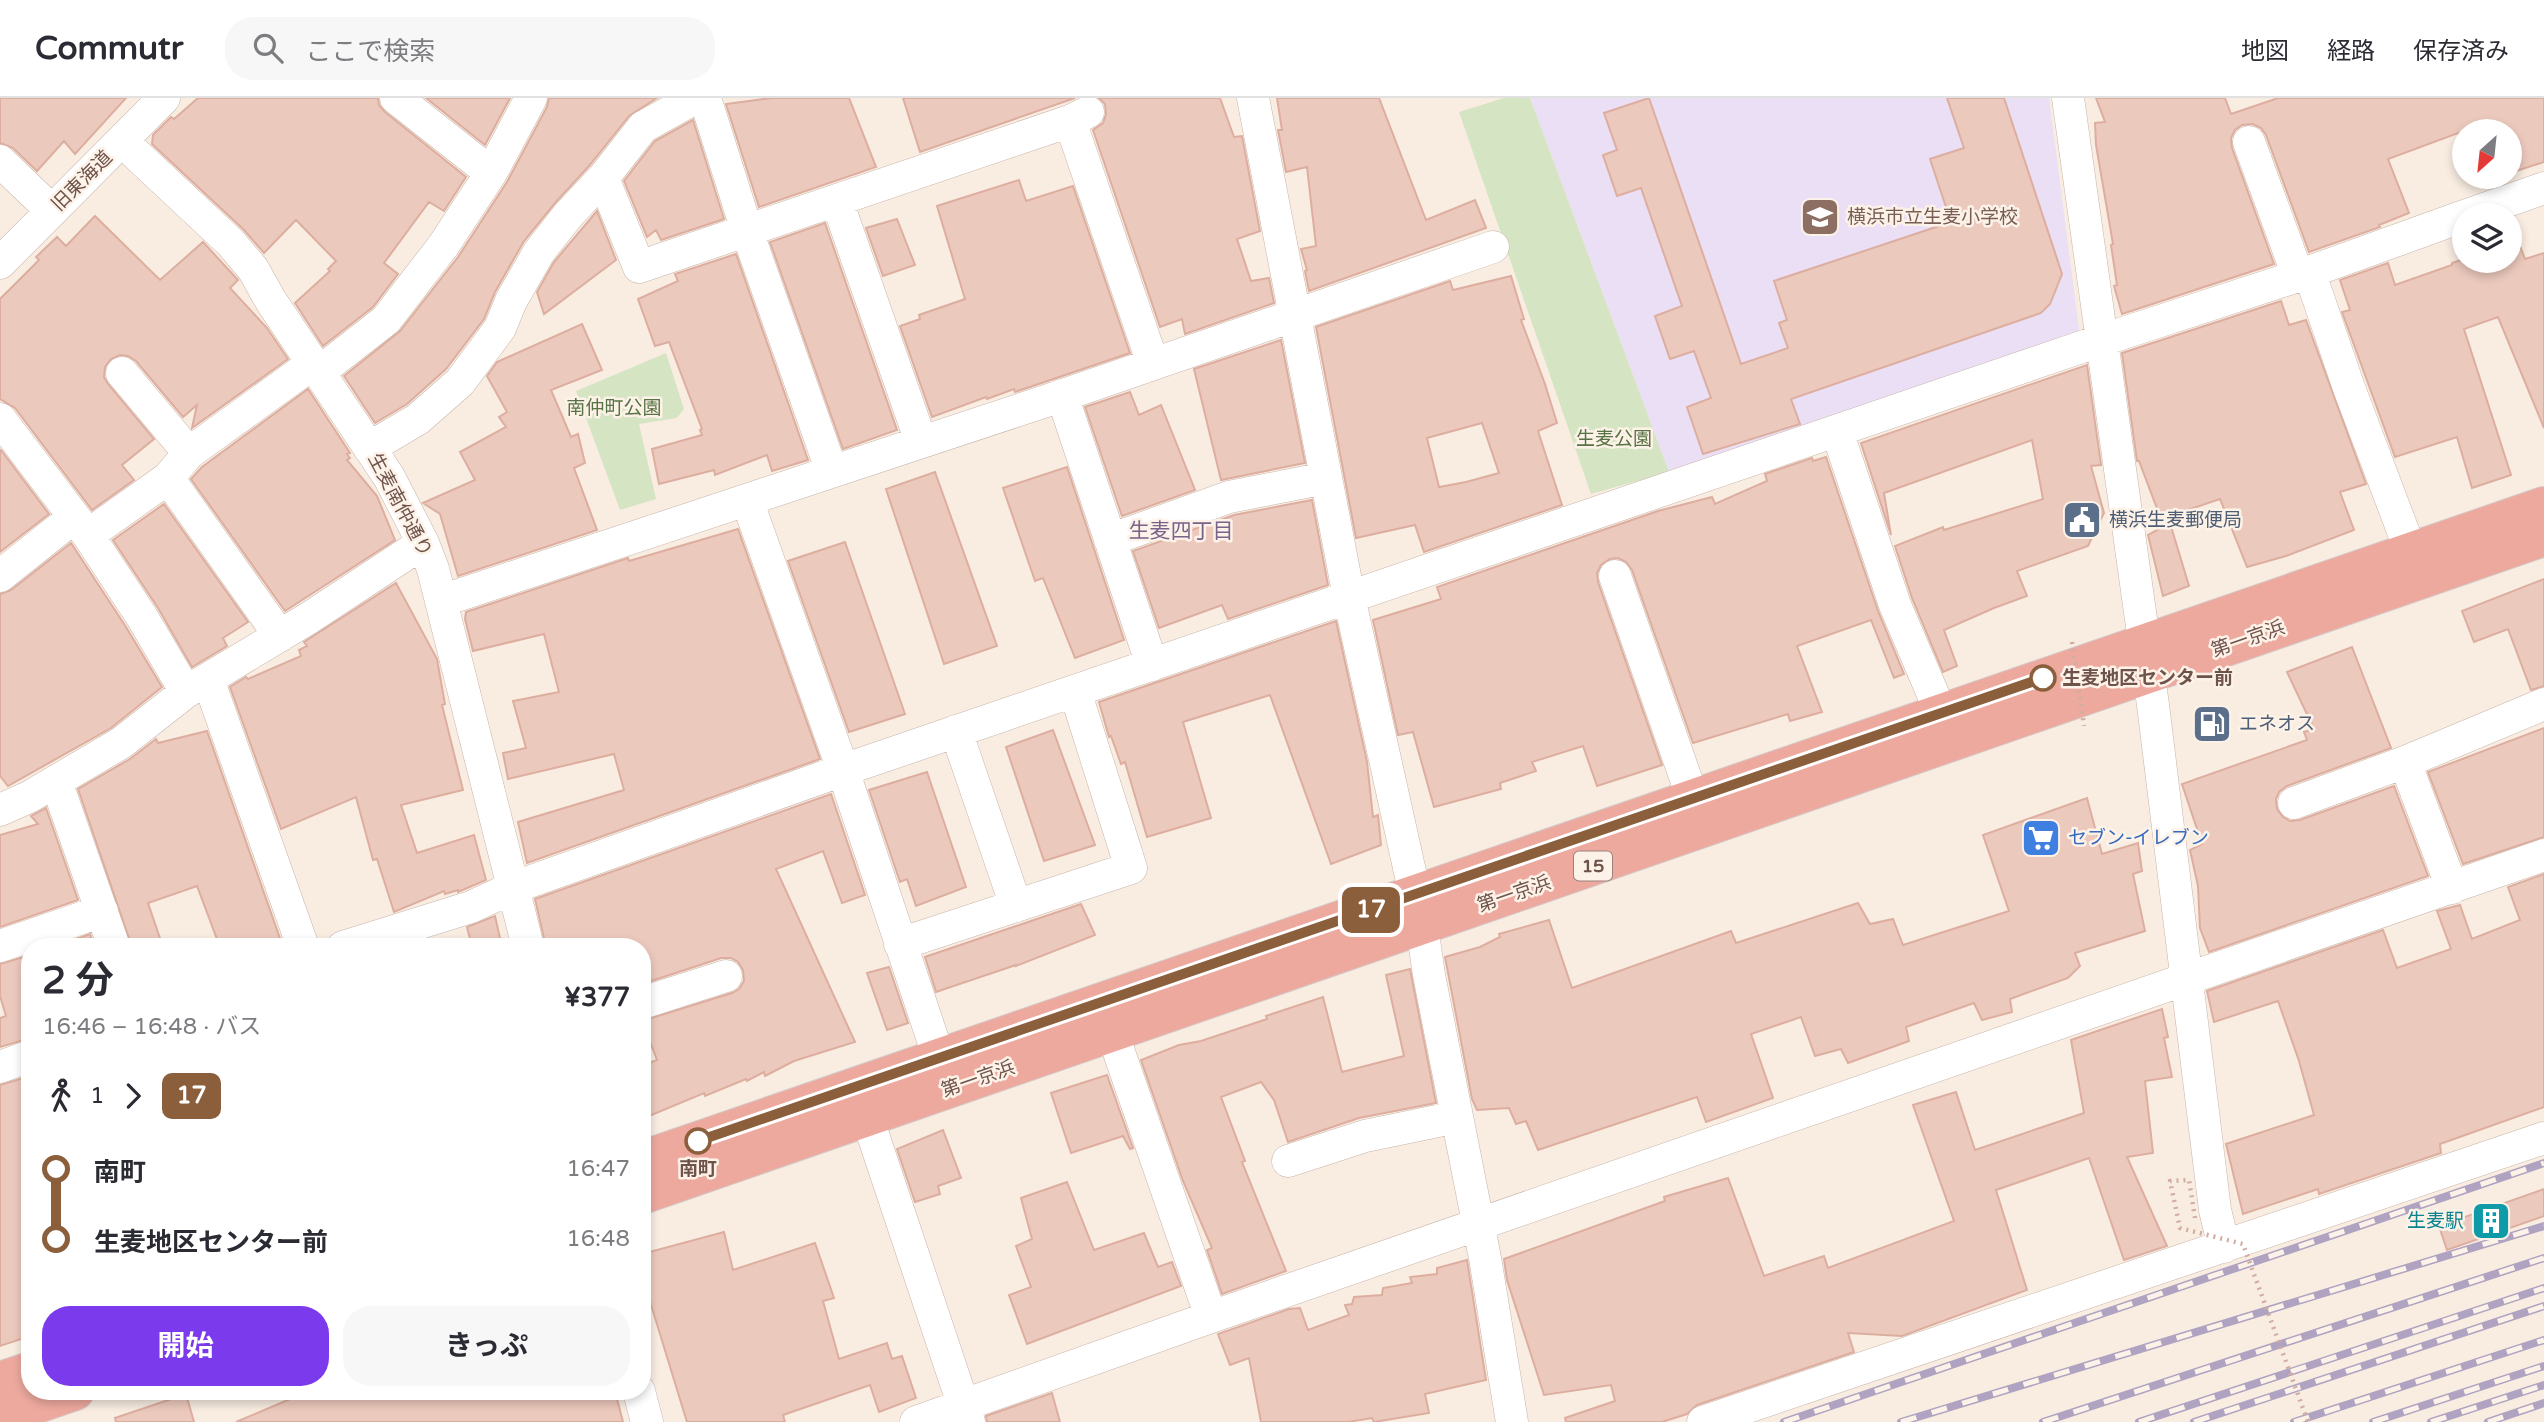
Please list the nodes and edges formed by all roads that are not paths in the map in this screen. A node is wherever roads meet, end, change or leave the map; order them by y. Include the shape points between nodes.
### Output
1 (396, 98) edge
2 (531, 98) edge
3 (695, 98) edge
4 (705, 98) edge
5 (1253, 98) edge
6 (2068, 98) edge
7 (147, 104) edge
8 (122, 141) junction
9 (2249, 142) dead end
10 (0, 161) edge
11 (491, 173) junction
12 (603, 178) junction
13 (2544, 188) edge
14 (837, 201) junction
15 (2502, 203) edge
16 (52, 211) junction
17 (2452, 221) edge
18 (747, 231) junction
19 (1493, 247) dead end
20 (0, 263) edge
21 (2303, 273) junction
22 (1294, 314) junction
23 (2102, 340) junction
24 (1153, 364) junction
25 (315, 368) junction
26 (122, 373) dead end
27 (1062, 395) junction
28 (0, 419) edge
29 (1837, 431) junction
30 (921, 442) junction
31 (369, 448) junction
32 (189, 453) junction
33 (832, 472) junction
34 (168, 478) junction
35 (1326, 478) junction
36 (747, 500) junction
37 (2544, 506) edge
38 (81, 526) junction
39 (2544, 537) edge
40 (1110, 540) junction
41 (423, 542) junction
42 (2411, 552) junction
43 (0, 576) edge
44 (1615, 576) dead end
45 (1349, 597) junction
46 (441, 601) junction
47 (280, 636) junction
48 (2146, 659) junction
49 (1152, 665) junction
50 (197, 686) junction
51 (1075, 691) junction
52 (2544, 705) edge
53 (1941, 713) junction
54 (956, 731) junction
55 (2405, 762) junction
56 (843, 770) junction
57 (56, 781) junction
58 (1693, 799) junction
59 (2294, 803) dead end
60 (3, 804) edge
61 (2544, 855) edge
62 (512, 888) junction
63 (2452, 888) junction
64 (1016, 906) junction
65 (1419, 910) junction
66 (102, 911) junction
67 (23, 938) edge
68 (111, 938) edge
69 (299, 938) edge
70 (371, 938) edge
71 (526, 938) edge
72 (21, 939) edge
73 (900, 944) junction
74 (0, 946) edge
75 (726, 976) dead end
76 (2187, 980) junction
77 (651, 1000) edge
78 (1112, 1032) junction
79 (939, 1058) junction
80 (21, 1059) edge
81 (0, 1067) edge
82 (867, 1117) junction
83 (1457, 1117) junction
84 (2544, 1138) edge
85 (651, 1157) edge
86 (1288, 1161) dead end
87 (651, 1192) edge
88 (1477, 1226) junction
89 (2224, 1247) junction
90 (1211, 1317) junction
91 (21, 1374) edge
92 (0, 1381) edge
93 (49, 1400) edge
94 (641, 1400) edge
95 (966, 1414) edge
96 (0, 1417) edge
97 (647, 1422) edge
98 (916, 1422) edge
99 (1512, 1422) edge
100 (1703, 1422) edge

1 - 11 street
2 - 11 street
3 - 12 street via 643,127
4 - 18 street
5 - 22 street
6 - 23 street
7 - 8 street, 旧東海道
8 - 16 street, 旧東海道
8 - 25 street, 生麦南仲通り via 231,243
9 - 21 street
10 - 16 street
11 - 25 street via 386,320
12 - 18 street via 639,267
12 - 31 street via 539,252 500,328 460,382 418,419
13 - 15 street
14 - 18 street
14 - 24 street via 1079,117
14 - 30 street
16 - 20 street, 旧東海道
17 - 21 street
18 - 33 street
19 - 22 street
21 - 23 street
21 - 42 street
22 - 24 street
22 - 35 street
23 - 29 street
23 - 48 street
24 - 27 street
25 - 31 street, 生麦南仲通り
25 - 32 street
26 - 32 street
27 - 30 street
27 - 40 street
28 - 38 street
29 - 45 street
29 - 53 street via 1895,605
30 - 33 street
31 - 41 street, 生麦南仲通り
32 - 34 street
33 - 36 street
34 - 38 street
34 - 47 street
35 - 40 street via 1228,497
35 - 45 street
36 - 46 street
36 - 56 street
37 - 42 highway, 第一京浜 / 15
38 - 43 street
38 - 50 street via 142,617
39 - 48 highway, 第一京浜 / 15
40 - 49 street
41 - 46 street, 生麦南仲通り
41 - 47 street
42 - 48 highway, 第一京浜 / 15
44 - 58 street
45 - 49 street
45 - 65 street
46 - 62 street, 生麦南仲通り
47 - 50 street
48 - 53 highway, 第一京浜 / 15
48 - 65 highway, 第一京浜 / 15
48 - 76 street
49 - 51 street
50 - 57 street via 121,743
50 - 69 street
51 - 54 street
51 - 64 street via 1131,868
52 - 55 street
53 - 58 highway, 第一京浜 / 15
54 - 56 street
54 - 64 street
55 - 59 street
55 - 63 street
56 - 62 street
56 - 73 street
57 - 60 street
57 - 66 street
58 - 65 highway, 第一京浜 / 15
61 - 63 street
62 - 70 street via 471,907
62 - 71 street, 生麦南仲通り
63 - 76 street
64 - 73 street
65 - 78 highway, 第一京浜 / 15
65 - 79 highway, 第一京浜 / 15
65 - 83 street
66 - 67 street
66 - 68 street
72 - 74 street
73 - 79 street
75 - 77 street
76 - 88 street
76 - 89 street via 2205,1214
78 - 82 highway, 第一京浜 / 15
78 - 90 street
79 - 85 highway, 第一京浜 / 15
80 - 81 street
82 - 87 highway, 第一京浜 / 15
82 - 95 street
83 - 86 street via 1365,1136
83 - 88 street
84 - 89 street
88 - 90 street
88 - 99 street
89 - 100 street
90 - 95 street
91 - 92 highway
93 - 96 highway
94 - 97 street
95 - 98 street

